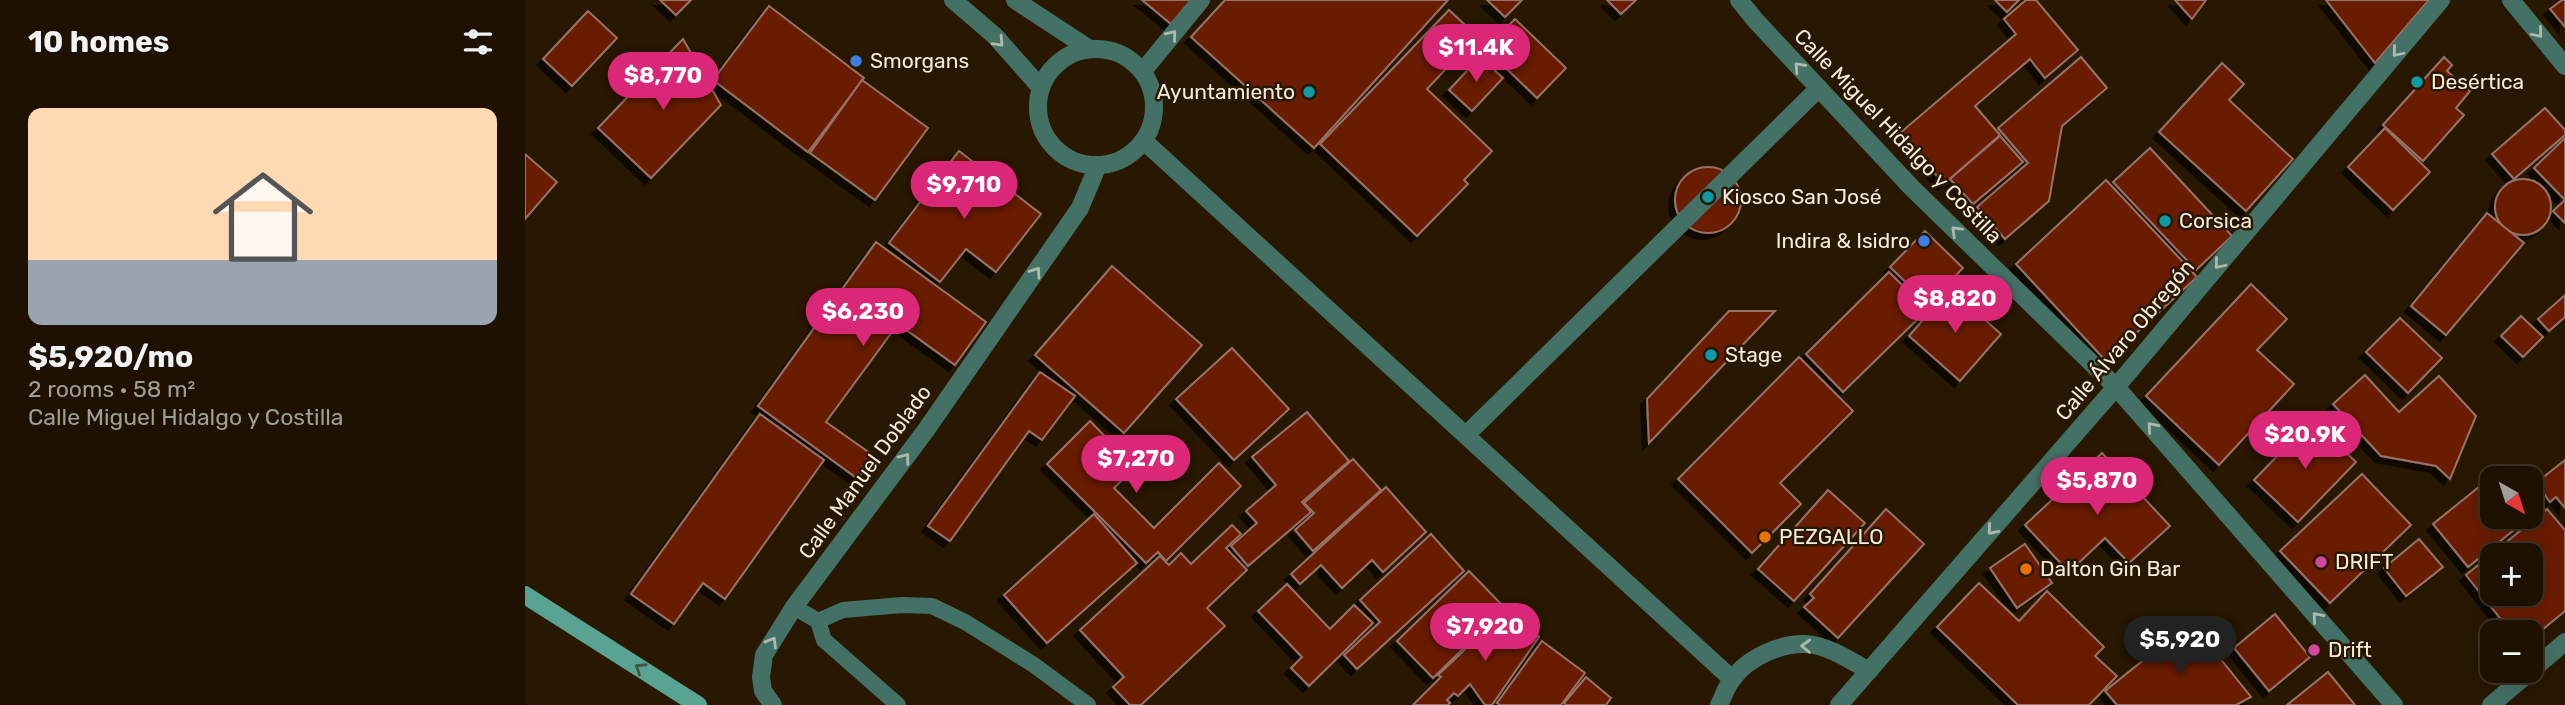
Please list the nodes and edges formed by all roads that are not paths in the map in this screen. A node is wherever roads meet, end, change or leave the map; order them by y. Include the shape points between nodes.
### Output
1 (953, 0) edge
2 (1015, 0) edge
3 (1201, 0) edge
4 (1739, 0) edge
5 (2441, 0) edge
6 (2511, 0) edge
7 (1088, 48) junction
8 (2565, 65) edge
9 (1143, 71) junction
10 (1041, 88) junction
11 (1819, 88) junction
12 (1144, 141) junction
13 (1098, 165) junction
14 (2116, 387) junction
15 (1466, 435) junction
16 (525, 595) edge
17 (794, 607) junction
18 (818, 621) junction
19 (2565, 642) edge
20 (1868, 671) junction
21 (1732, 679) junction
22 (698, 705) edge
23 (773, 705) edge
24 (898, 705) edge
25 (1088, 705) edge
26 (1719, 705) edge
27 (1839, 705) edge
28 (2394, 705) edge
29 (2491, 705) edge

1 -> 10 street via 995,36
2 - 7 street
9 -> 3 street
11 -> 4 street, Calle Miguel Hidalgo y Costilla
5 -> 14 street, Calle Álvaro Obregón
6 -> 8 street
7 - 9 street via 1124,54
7 - 10 street via 1059,62
9 - 12 street via 1153,91 1155,109
10 - 13 street via 1038,107 1049,142 1062,155
14 -> 11 street, Calle Miguel Hidalgo y Costilla via 1911,187
11 - 15 street
12 - 13 street via 1125,158
12 - 15 street
17 -> 13 street, Calle Manuel Doblado via 1042,264 1080,208
14 -> 20 street, Calle Álvaro Obregón
28 -> 14 street, Calle Miguel Hidalgo y Costilla
15 - 21 street
22 -> 16 main road
17 - 18 lane
23 -> 17 street, Calle Manuel Doblado via 763,691 764,654
18 - 24 lane via 824,639
18 - 25 lane via 843,610 932,606 1034,665
19 - 29 street
20 -> 21 street via 1823,649 1803,645 1755,658
20 - 27 street, Calle Álvaro Obregón
21 - 26 street

